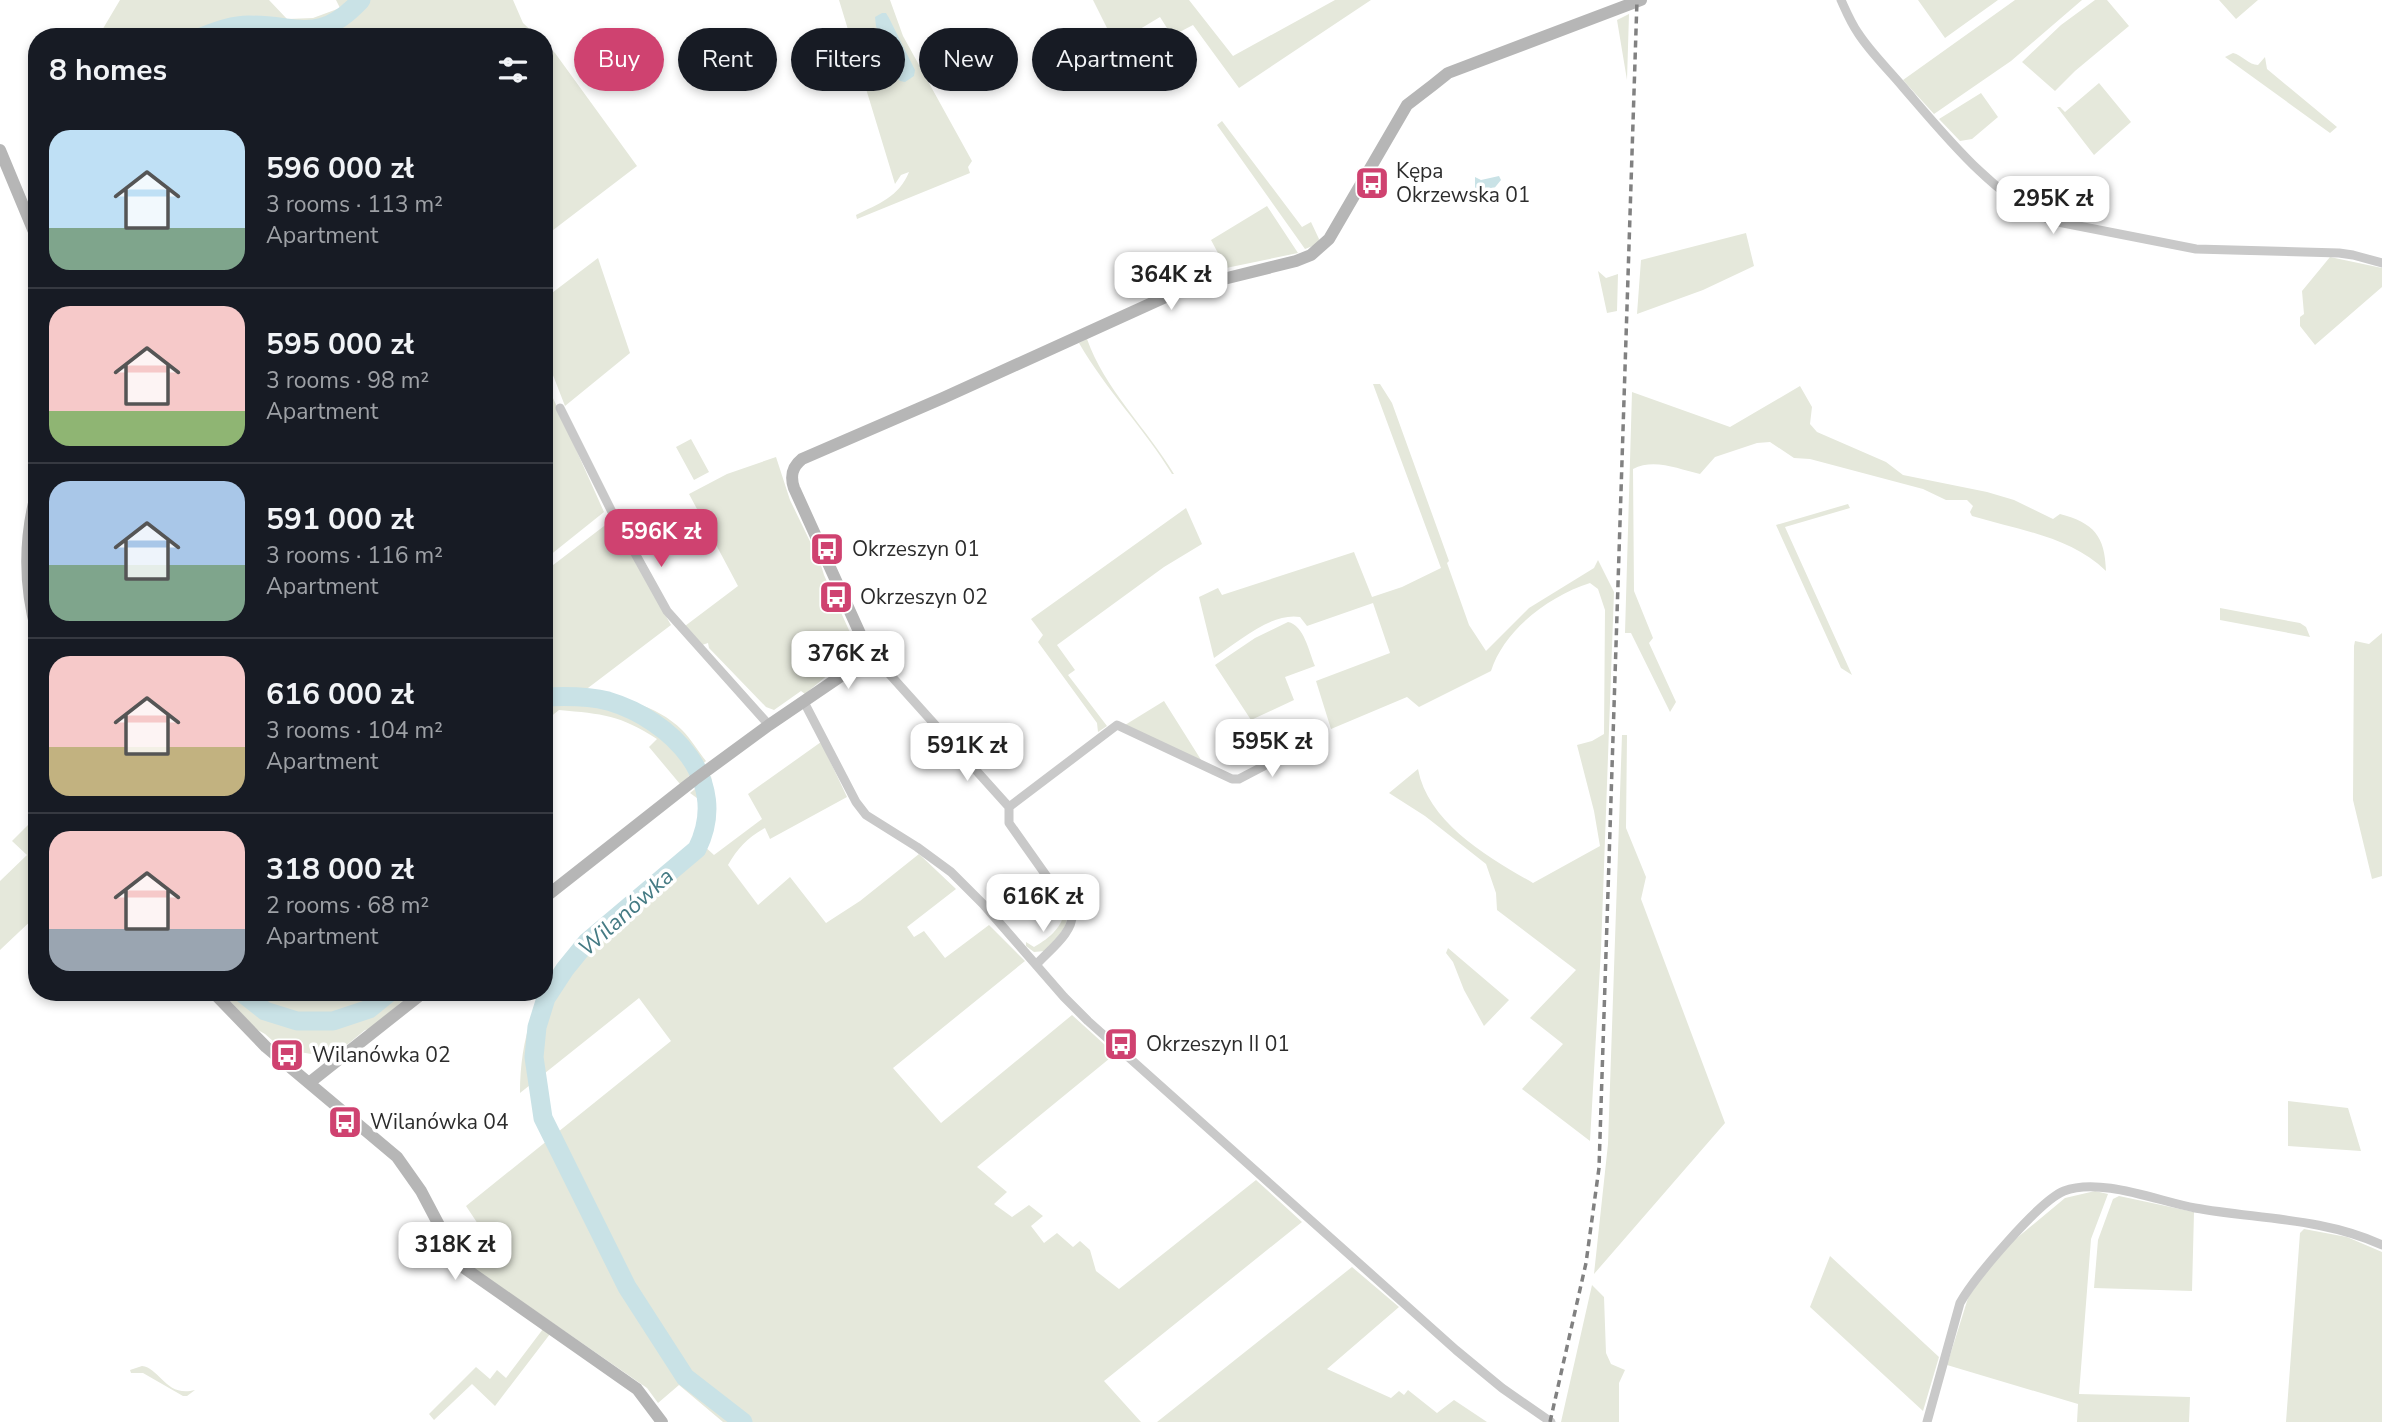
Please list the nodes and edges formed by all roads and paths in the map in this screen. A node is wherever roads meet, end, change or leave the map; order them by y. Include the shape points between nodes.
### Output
1 (1641, 0) edge
2 (1841, 0) edge
3 (0, 150) edge
4 (28, 217) edge
5 (2382, 263) edge
6 (560, 408) dead end
7 (28, 532) edge
8 (28, 596) edge
9 (862, 652) junction
10 (804, 702) junction
11 (769, 724) junction
12 (1304, 745) dead end
13 (1009, 807) junction
14 (553, 891) edge
15 (1036, 965) junction
16 (222, 1001) edge
17 (413, 1001) edge
18 (309, 1083) junction
19 (2382, 1245) edge
20 (662, 1422) edge
21 (1550, 1422) edge
22 (1927, 1422) edge

1 - 9 street via 1448,74 1406,105 1337,228 1311,255 1183,289 797,463 791,474 794,488 862,638
2 - 5 street via 1857,32 1932,120 2001,190 2039,216 2196,249 2353,254
3 - 4 street
6 - 11 street via 667,611
7 - 8 street
9 - 10 street via 844,674
9 - 13 street via 875,657
10 - 11 street
10 - 15 street via 866,815 951,872
11 - 14 street
12 - 13 street via 1232,779 1117,725
13 - 15 street via 1009,823 1073,915 1069,928
15 - 21 street via 1108,1039 1329,1238 1456,1350
16 - 18 street
17 - 18 street
18 - 20 street via 397,1157 421,1191 460,1265 637,1389
19 - 22 street via 2330,1227 2194,1208 2095,1186 2066,1190 2029,1220 1969,1287 1960,1303

